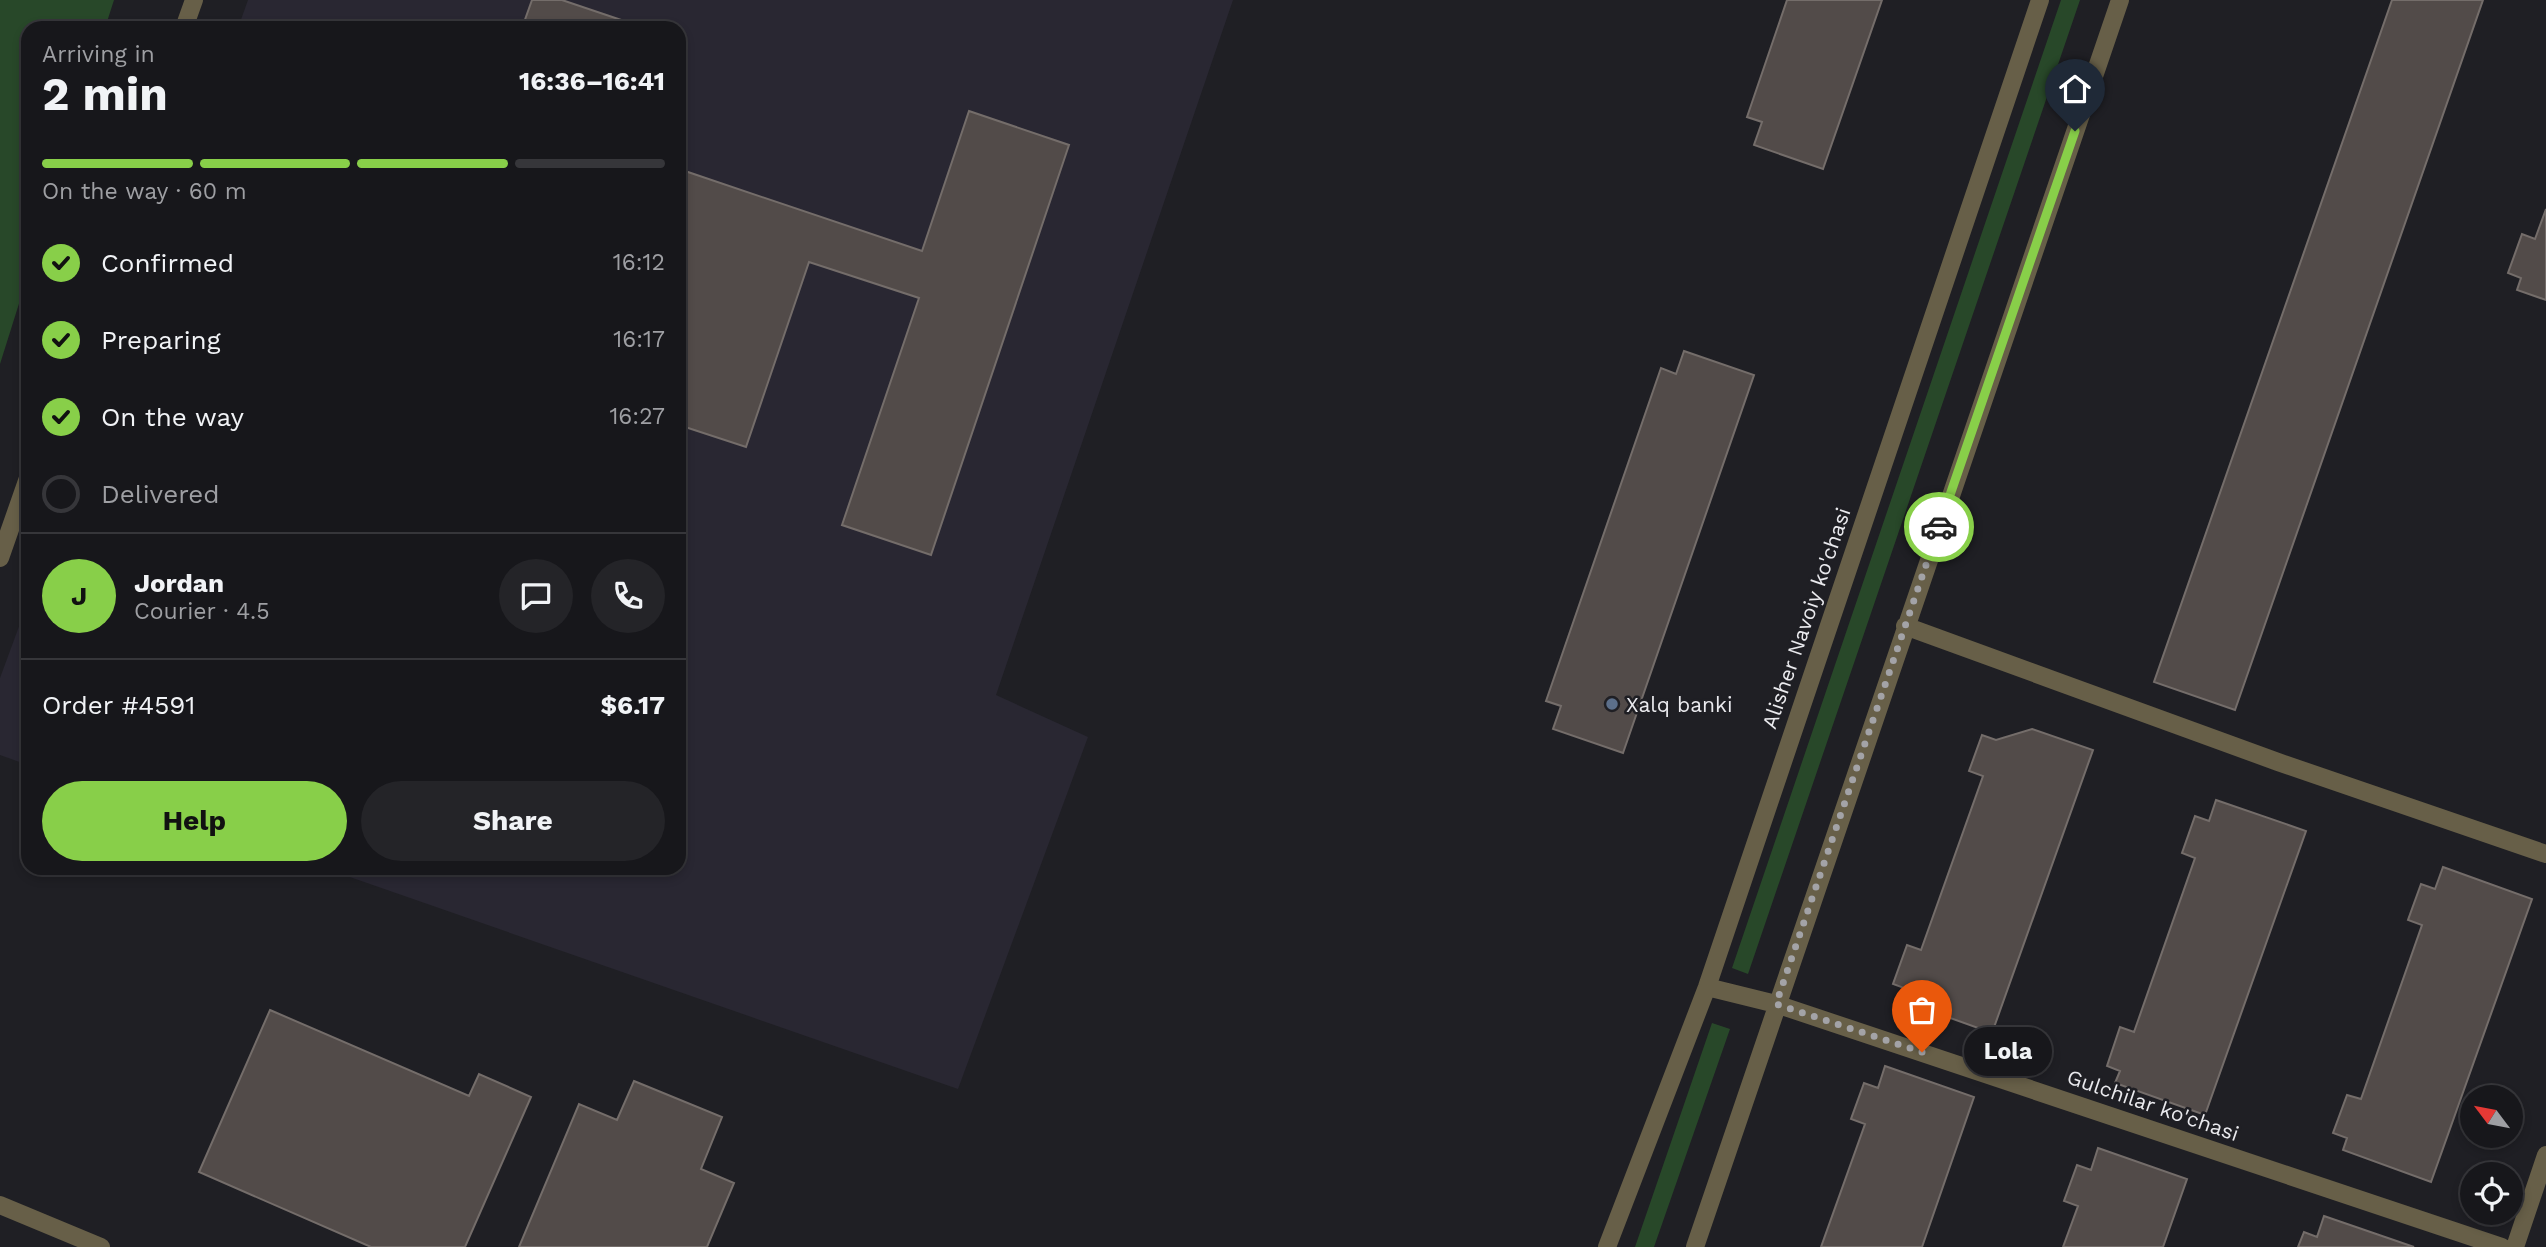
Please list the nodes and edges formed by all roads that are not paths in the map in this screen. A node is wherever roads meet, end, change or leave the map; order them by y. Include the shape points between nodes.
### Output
1 (194, 0) edge
2 (2040, 0) edge
3 (2120, 0) edge
4 (186, 21) edge
5 (21, 498) edge
6 (0, 558) edge
7 (1905, 626) junction
8 (2546, 854) edge
9 (1707, 987) junction
10 (1776, 1004) junction
11 (2546, 1155) edge
12 (0, 1205) edge
13 (101, 1247) edge
14 (1607, 1247) edge
15 (1695, 1247) edge
16 (2502, 1247) edge
17 (2515, 1247) edge

1 - 4 street
2 - 9 street, Alisher Navoiy ko'chasi
3 - 7 street
5 - 6 street
7 - 8 street
7 - 10 street
9 - 10 street, Gulchilar ko'chasi
9 - 14 street, Alisher Navoiy ko'chasi
10 - 15 street
10 - 16 street, Gulchilar ko'chasi
11 - 17 street
12 - 13 street

